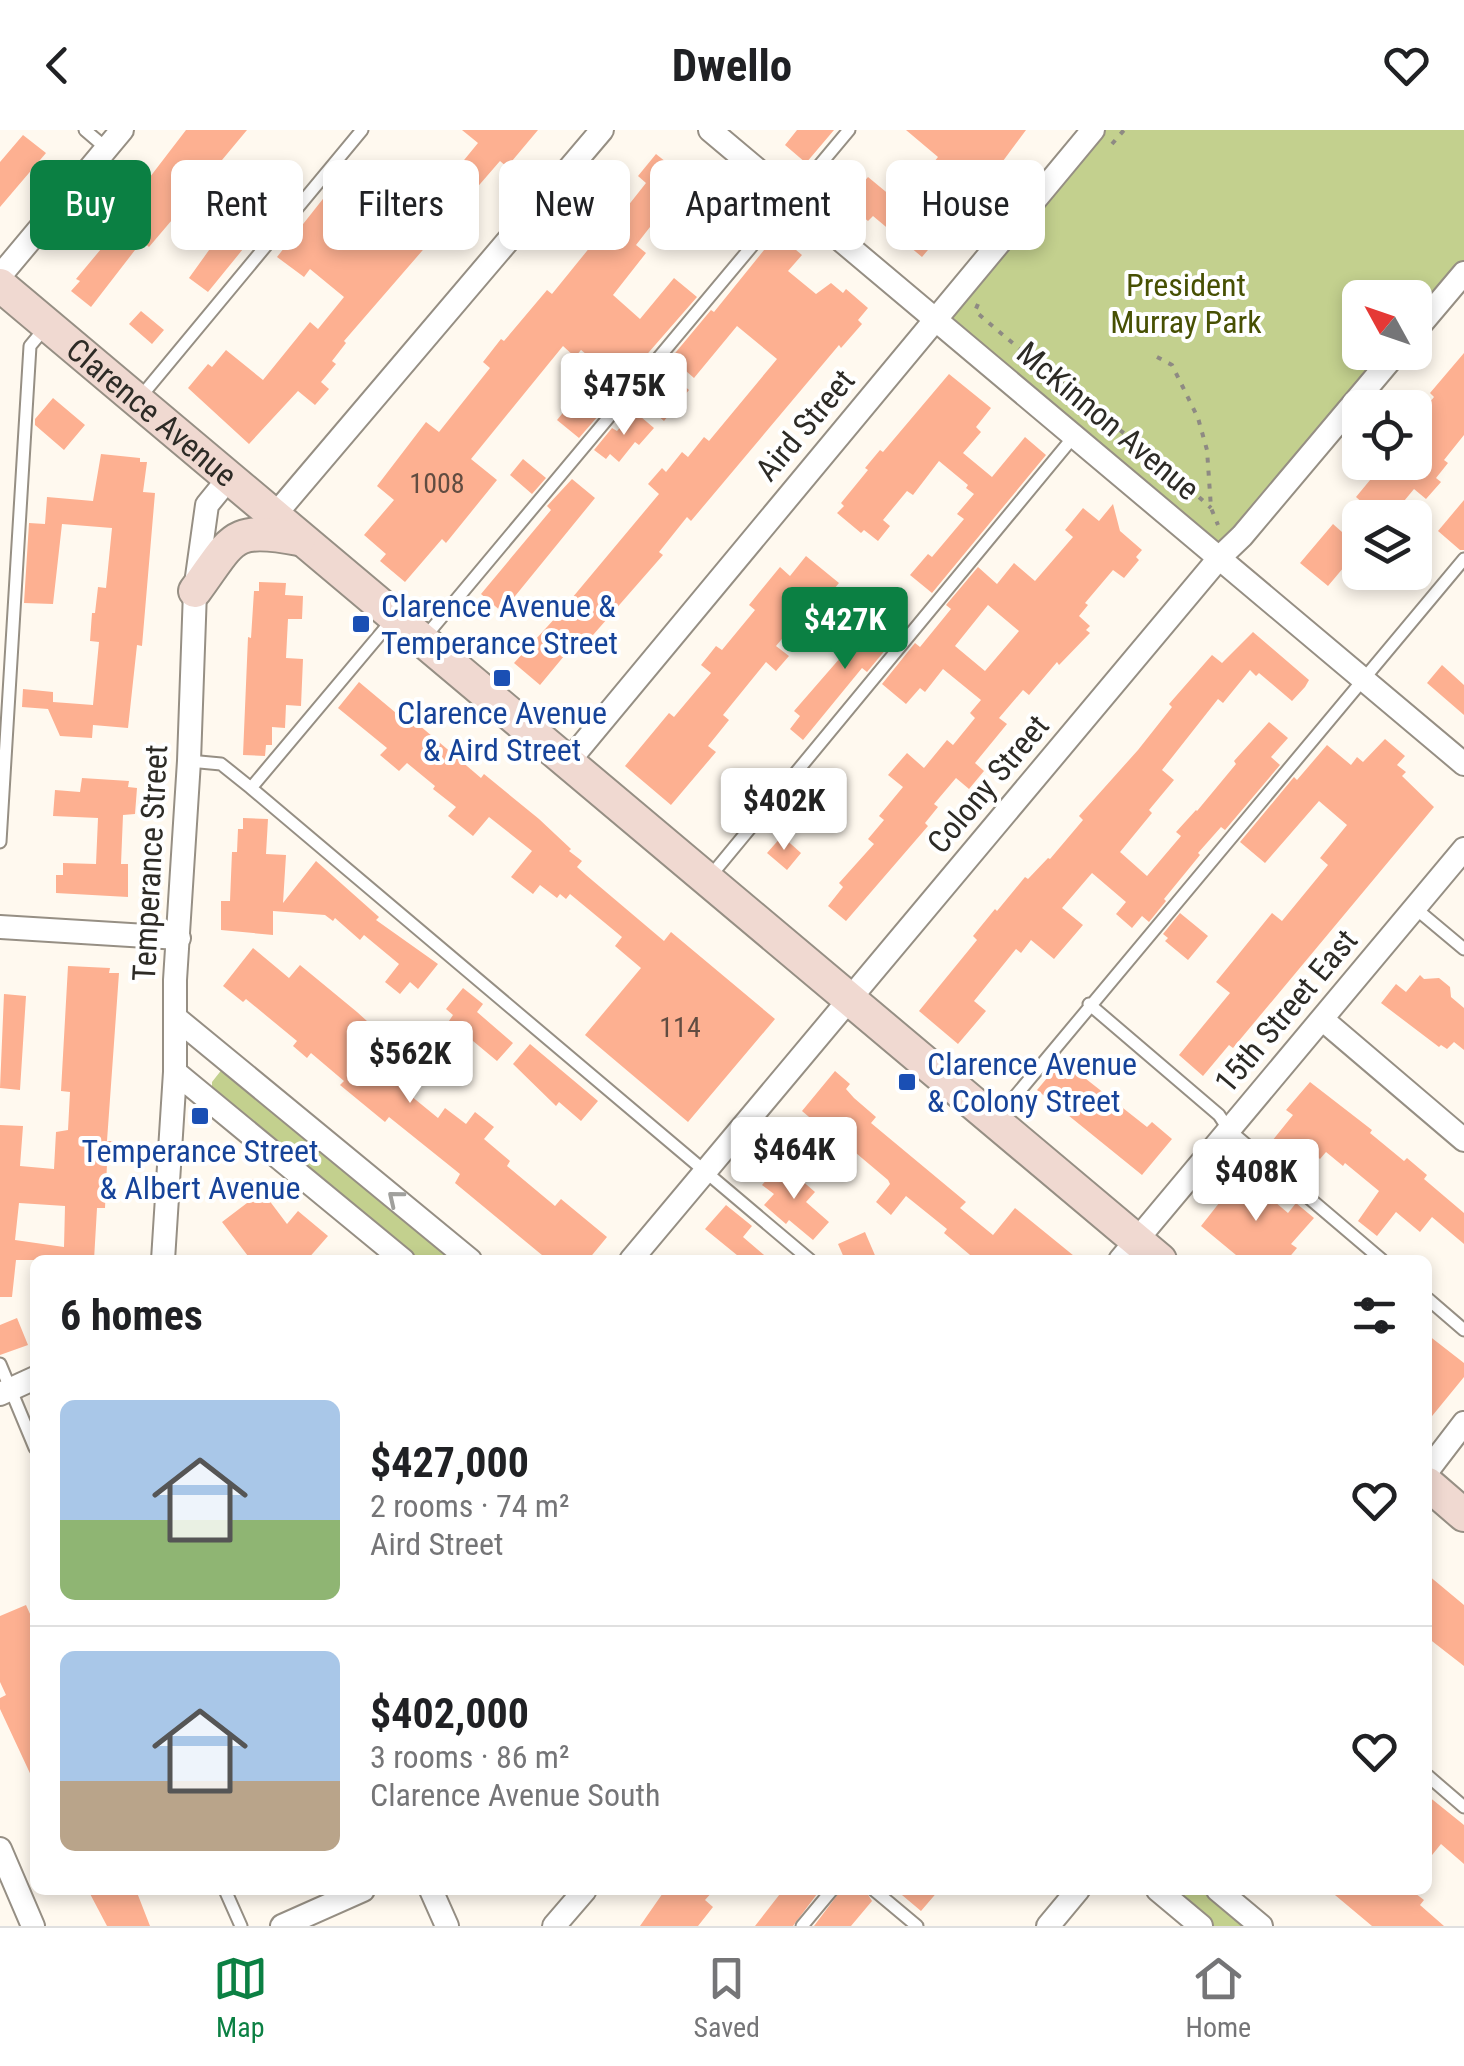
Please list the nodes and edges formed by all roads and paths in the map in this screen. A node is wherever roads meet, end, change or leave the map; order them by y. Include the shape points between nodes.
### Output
1 (85, 130) edge
2 (362, 130) edge
3 (602, 130) edge
4 (710, 130) edge
5 (849, 130) edge
6 (1092, 130) edge
7 (114, 139) edge
8 (746, 160) edge
9 (824, 160) edge
10 (748, 250) edge
11 (853, 250) edge
12 (1464, 273) edge
13 (0, 276) edge
14 (0, 285) edge
15 (1432, 311) edge
16 (975, 312) dead end
17 (935, 319) junction
18 (48, 325) junction
19 (1157, 357) dead end
20 (1382, 370) edge
21 (137, 401) junction
22 (1075, 435) junction
23 (229, 478) junction
24 (1212, 508) junction
25 (274, 516) junction
26 (1218, 526) dead end
27 (302, 539) junction
28 (1220, 557) junction
29 (1464, 559) edge
30 (195, 590) junction
31 (395, 617) junction
32 (422, 640) junction
33 (1364, 678) junction
34 (190, 761) junction
35 (568, 762) junction
36 (1464, 764) edge
37 (251, 788) junction
38 (0, 842) edge
39 (1464, 850) edge
40 (708, 879) junction
41 (1415, 908) junction
42 (0, 927) edge
43 (179, 938) junction
44 (1464, 949) edge
45 (851, 1000) junction
46 (1089, 1004) junction
47 (176, 1018) junction
48 (1322, 1019) junction
49 (175, 1072) junction
50 (994, 1122) junction
51 (1229, 1130) junction
52 (1464, 1140) edge
53 (704, 1172) junction
54 (1139, 1253) edge
55 (162, 1255) edge
56 (397, 1255) edge
57 (464, 1255) edge
58 (635, 1255) edge
59 (804, 1255) edge
60 (1376, 1255) edge
61 (1432, 1302) edge
62 (1464, 1330) edge
63 (0, 1364) edge
64 (30, 1380) edge
65 (5, 1391) edge
66 (1464, 1423) edge
67 (30, 1438) edge
68 (1432, 1465) edge
69 (1432, 1487) edge
70 (1464, 1515) edge
71 (1432, 1779) edge
72 (1464, 1807) edge
73 (0, 1849) edge
74 (228, 1895) edge
75 (351, 1895) edge
76 (433, 1895) edge
77 (581, 1895) edge
78 (828, 1895) edge
79 (880, 1895) edge
80 (1074, 1895) edge
81 (1164, 1895) edge
82 (1224, 1895) edge
83 (560, 1924) edge
84 (33, 1926) edge
85 (241, 1926) edge
86 (282, 1926) edge
87 (447, 1926) edge
88 (802, 1926) edge
89 (917, 1926) edge
90 (1048, 1926) edge
91 (1201, 1926) edge
92 (1262, 1926) edge

1 - 7 lane
2 - 21 lane
3 - 25 street
4 - 8 street, McKinnon Avenue
5 - 9 lane
6 - 17 street, Aird Street
7 - 13 street
10 - 32 lane
11 - 17 street, McKinnon Avenue
12 - 15 street
14 - 18 main road, Clarence Avenue
16 - 24 path
17 - 22 street, McKinnon Avenue
17 - 35 street, Aird Street
18 - 21 main road, Clarence Avenue
18 - 38 lane via 30,346
19 - 24 path via 1172,365 1198,418
20 - 28 street, Colony Street
21 - 23 main road, Clarence Avenue
22 - 28 street, McKinnon Avenue
22 - 40 lane
23 - 25 main road, Clarence Avenue
23 - 30 street, Temperance Street via 207,505
24 - 26 path
25 - 27 main road, Clarence Avenue
27 - 30 main road via 260,532 236,538
27 - 31 main road, Clarence Avenue
28 - 33 street, McKinnon Avenue
28 - 45 street, Colony Street
29 - 33 lane
30 - 34 street, Temperance Street
31 - 32 main road, Clarence Avenue
31 - 37 lane
32 - 35 main road, Clarence Avenue
33 - 36 street, McKinnon Avenue
33 - 46 lane
34 - 37 lane via 221,764
34 - 43 street, Temperance Street
35 - 40 main road, Clarence Avenue
37 - 53 lane
39 - 41 street, 15th Street East
40 - 45 main road, Clarence Avenue
41 - 44 lane
41 - 48 street, 15th Street East
42 - 43 street
43 - 47 street, Temperance Street
45 - 50 main road, Clarence Avenue
45 - 53 street, Colony Street
46 - 50 lane
46 - 51 lane
47 - 49 street, Temperance Street
57 -> 47 street
48 - 51 street, 15th Street East
48 - 52 street
49 - 55 street, Temperance Street
49 - 56 street
50 - 54 main road, Clarence Avenue
51 - 54 street, 15th Street East
51 - 60 lane
53 - 58 street, Colony Street
53 - 59 lane
61 - 62 lane
63 - 65 lane
64 - 65 street
65 - 67 lane
66 - 68 street
69 - 70 main road
71 - 72 lane
73 - 84 street
74 - 85 lane
75 - 86 street
76 - 87 street
77 - 83 street
78 - 88 lane
79 - 89 lane
80 - 90 street
81 - 91 street
82 - 92 street

